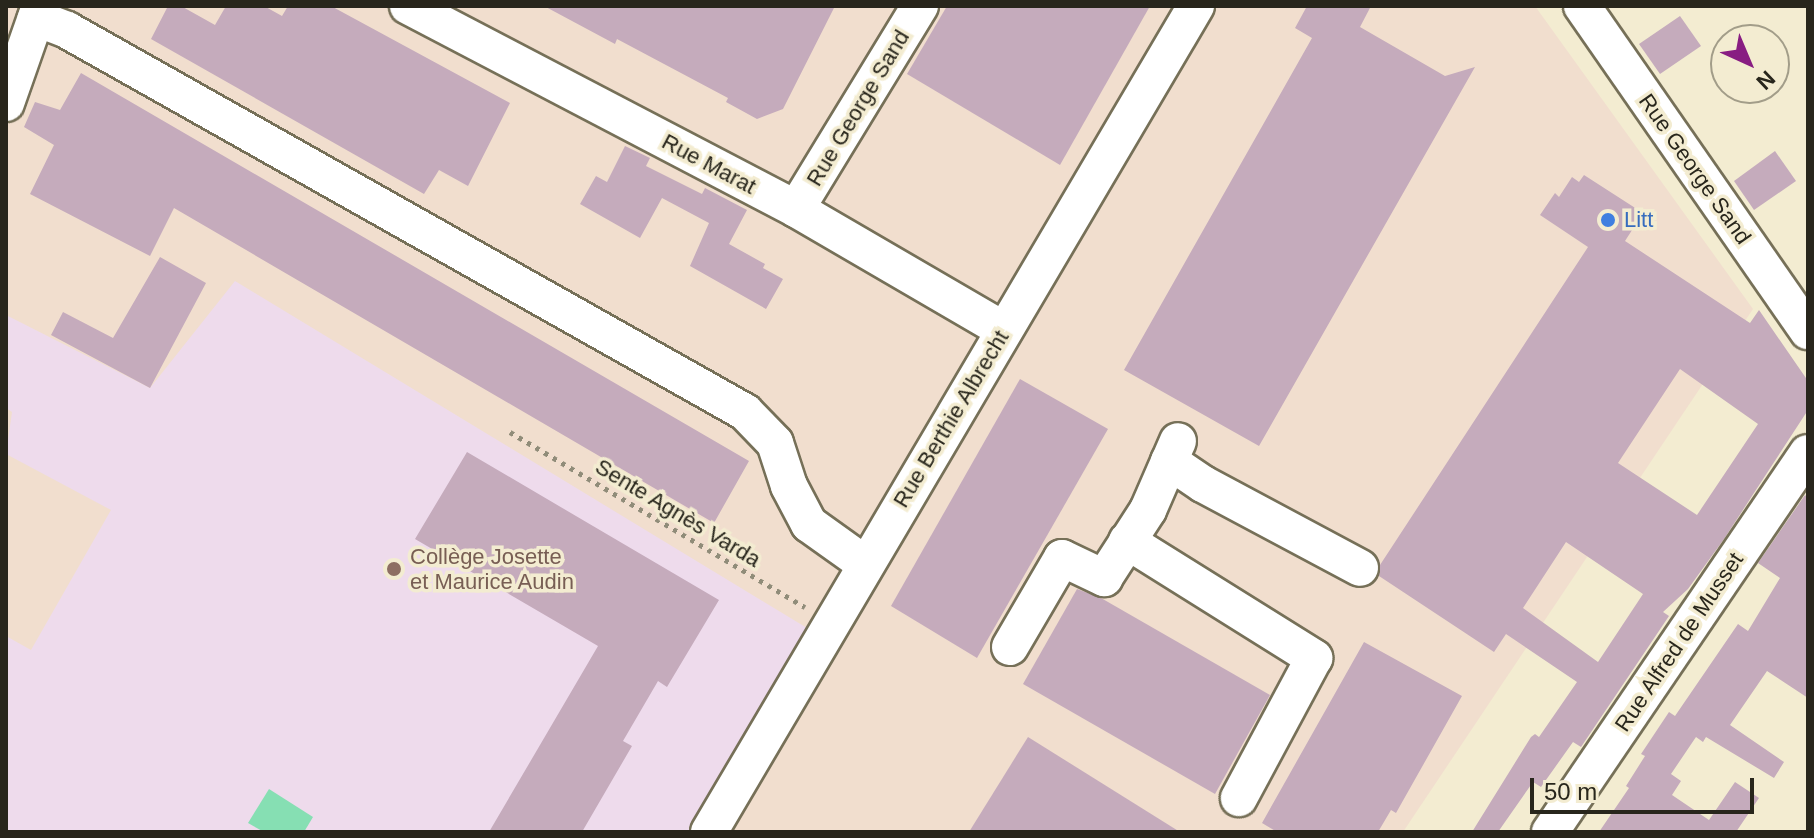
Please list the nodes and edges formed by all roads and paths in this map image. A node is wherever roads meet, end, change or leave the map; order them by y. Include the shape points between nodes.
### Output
1 (408, 6) edge
2 (920, 6) edge
3 (1196, 6) edge
4 (1582, 6) edge
5 (38, 12) edge
6 (6, 103) edge
7 (796, 209) junction
8 (1004, 330) junction
9 (1808, 331) edge
10 (510, 432) dead end
11 (1808, 453) edge
12 (1127, 541) junction
13 (865, 564) junction
14 (1360, 568) dead end
15 (830, 622) junction
16 (1010, 647) dead end
17 (1239, 798) dead end
18 (709, 832) edge
19 (1550, 832) edge

1 - 7 street, Rue Marat
2 - 7 street, Rue George Sand
3 - 8 street, Rue Berthie Albrecht
4 - 9 street, Rue George Sand
5 - 6 street
5 - 13 street via 745,412 775,443 809,524
7 - 8 street, Rue Marat
8 - 13 street, Rue Berthie Albrecht
10 - 15 path, Sente Agnès Varda
11 - 19 street, Rue Alfred de Musset
12 - 14 street via 1148,510 1173,451 1203,484
12 - 16 street via 1104,578 1062,558
12 - 17 street via 1314,658
13 - 15 street, Rue Berthie Albrecht
15 - 18 street, Rue Berthie Albrecht

